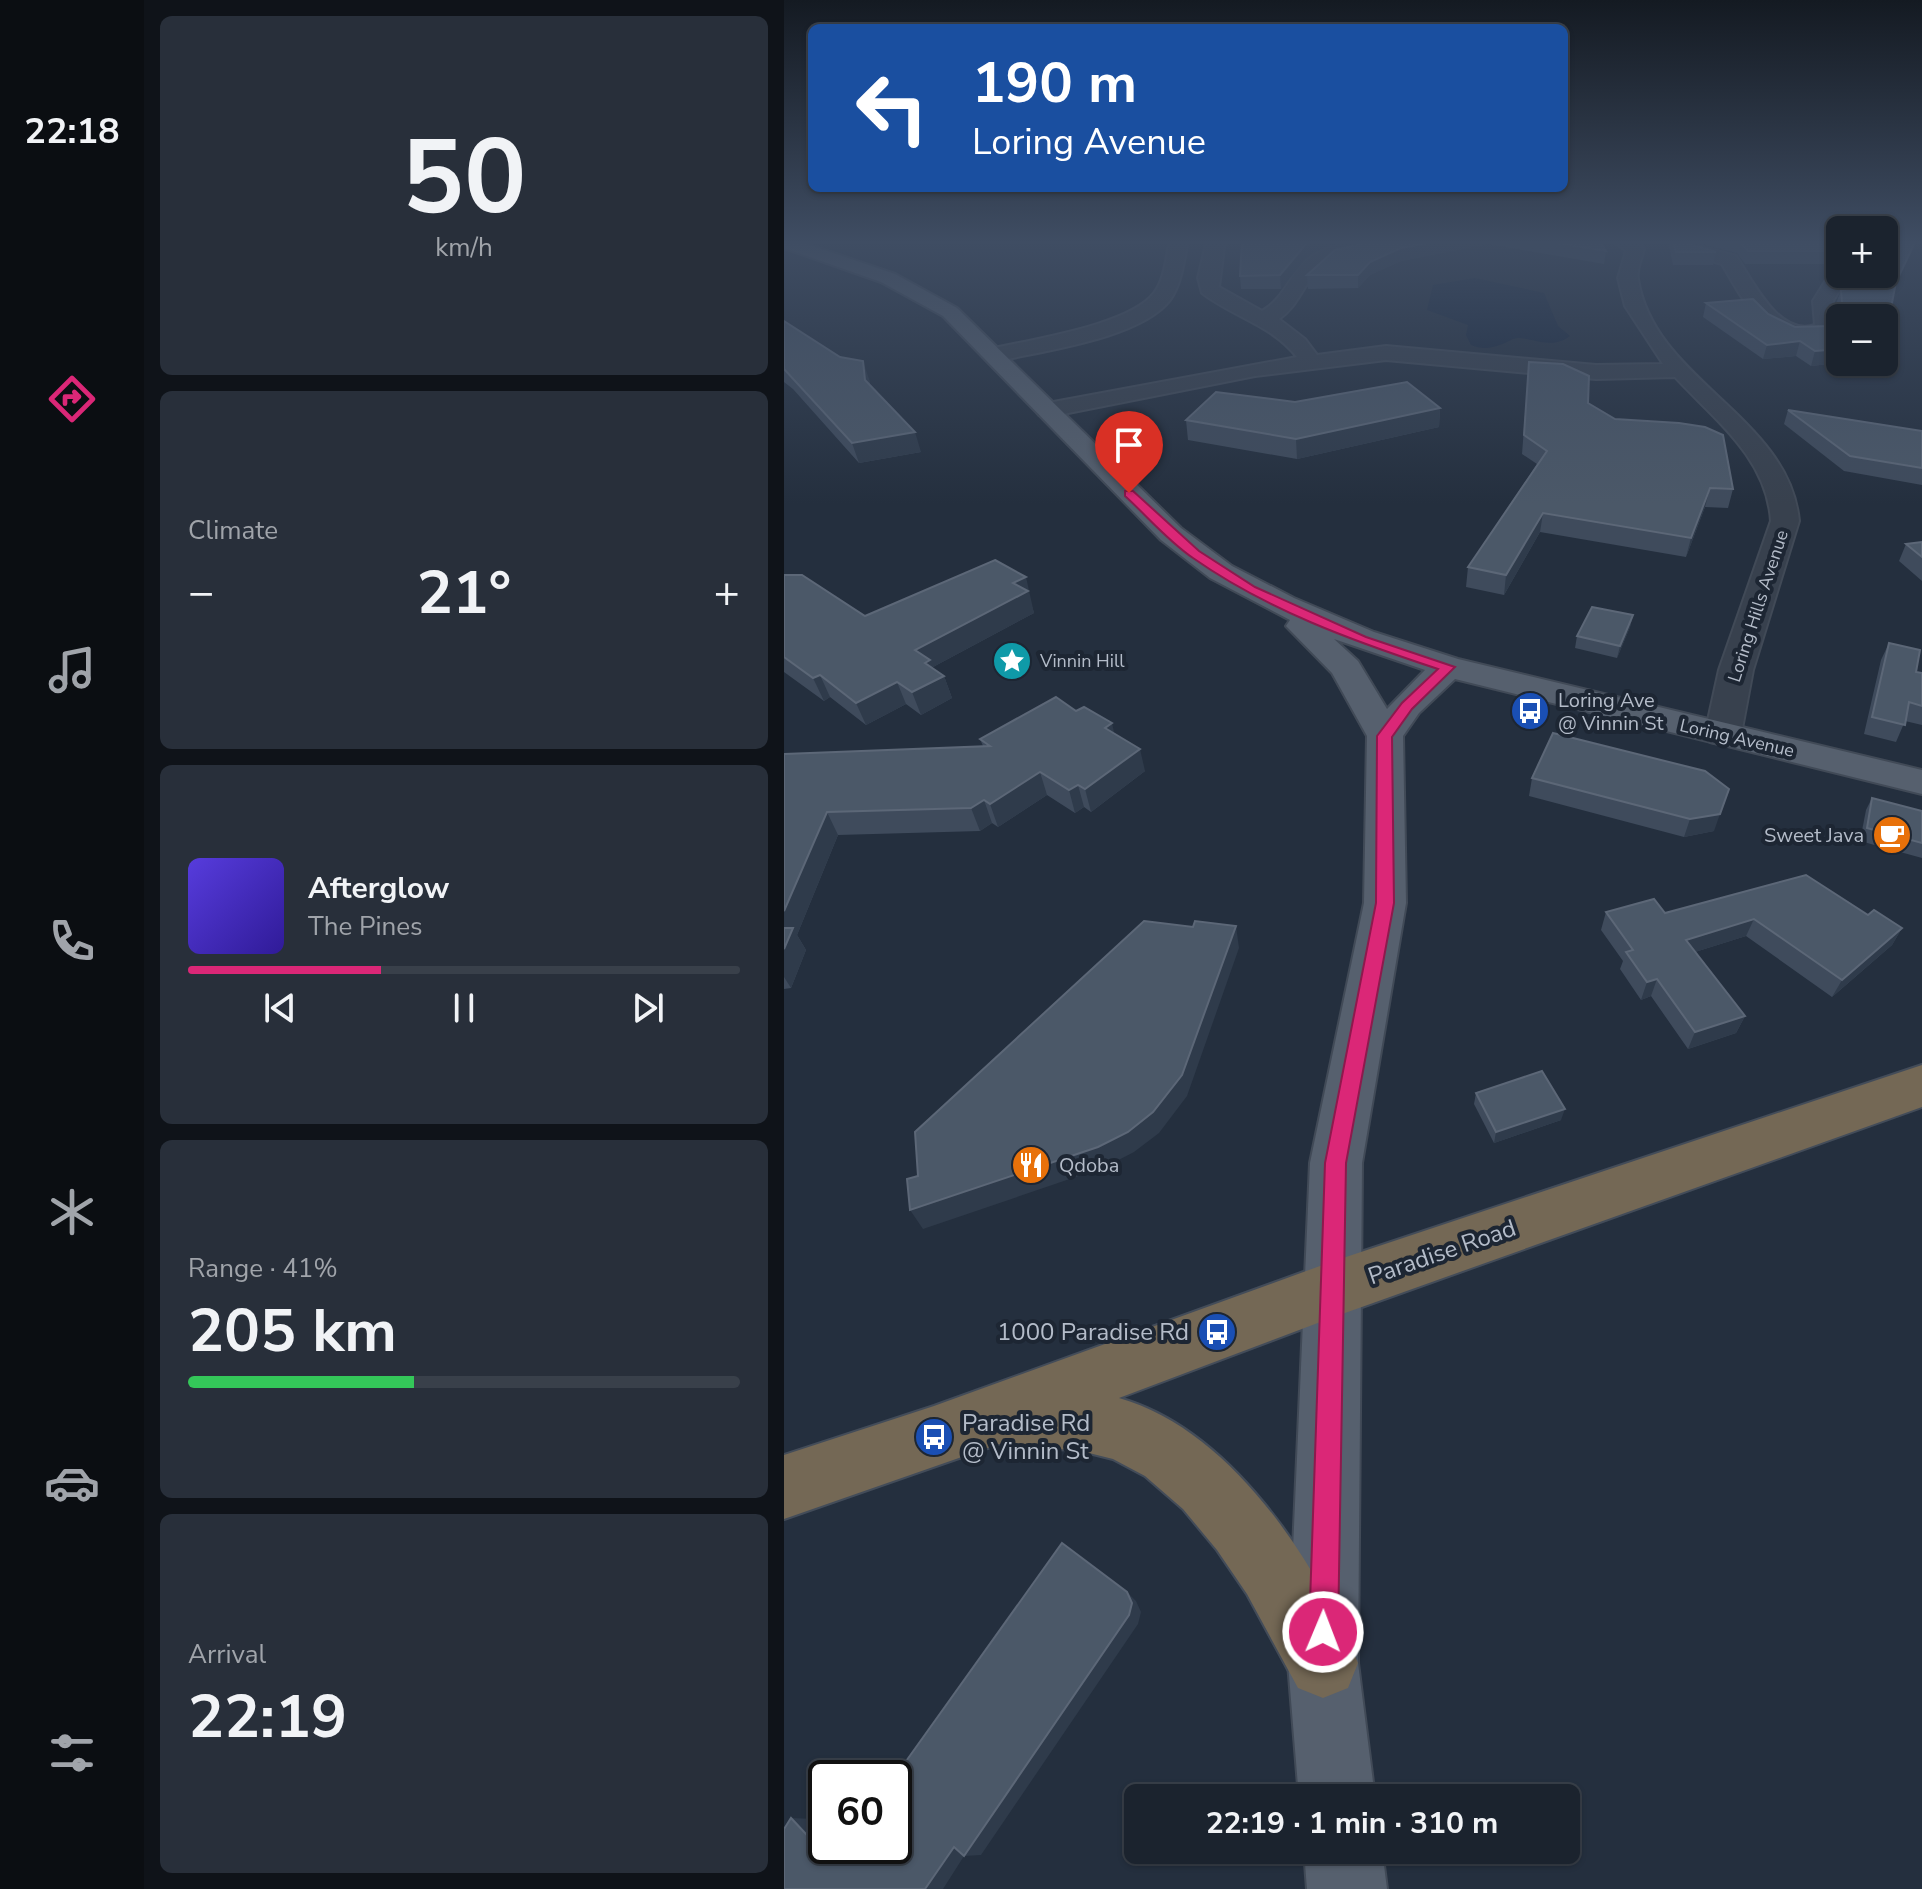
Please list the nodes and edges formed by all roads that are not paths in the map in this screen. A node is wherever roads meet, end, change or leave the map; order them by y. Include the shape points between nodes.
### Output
1 (968, 328) edge
2 (1097, 328) edge
3 (1281, 328) edge
4 (1649, 328) edge
5 (1788, 328) edge
6 (1826, 328) edge
7 (994, 355) junction
8 (1310, 360) junction
9 (1681, 370) junction
10 (1053, 416) junction
11 (1251, 589) junction
12 (1448, 667) junction
13 (1723, 734) junction
14 (1385, 736) junction
15 (1922, 782) edge
16 (1922, 1086) edge
17 (1331, 1290) junction
18 (958, 1428) junction
19 (784, 1487) edge
20 (1323, 1663) junction
21 (1336, 1784) edge
22 (1344, 1864) edge
23 (1347, 1889) edge

1 - 7 main road, Loring Avenue
2 - 7 street
3 - 8 street
4 - 9 street, Loring Hills Avenue
5 - 6 street via 1810,334
7 - 10 main road, Loring Avenue
8 - 9 street via 1415,354 1596,372
8 - 10 street via 1228,373 1164,388 1122,405
9 - 13 street, Loring Hills Avenue via 1765,462 1784,502 1785,521 1736,670
10 - 11 main road, Loring Avenue via 1171,534
11 - 12 main road, Loring Avenue via 1362,639
11 - 14 main road via 1330,649 1353,677
12 - 13 main road, Loring Avenue
12 - 14 main road
13 - 15 main road, Loring Avenue
14 - 17 main road via 1385,903 1336,1163
16 - 17 highway, Paradise Road
17 - 18 highway, Paradise Road
17 - 20 main road
18 - 19 highway, Paradise Road
18 - 20 highway via 1025,1418 1078,1418 1129,1433 1194,1472 1234,1514 1272,1568
20 - 21 main road
22 - 23 main road

